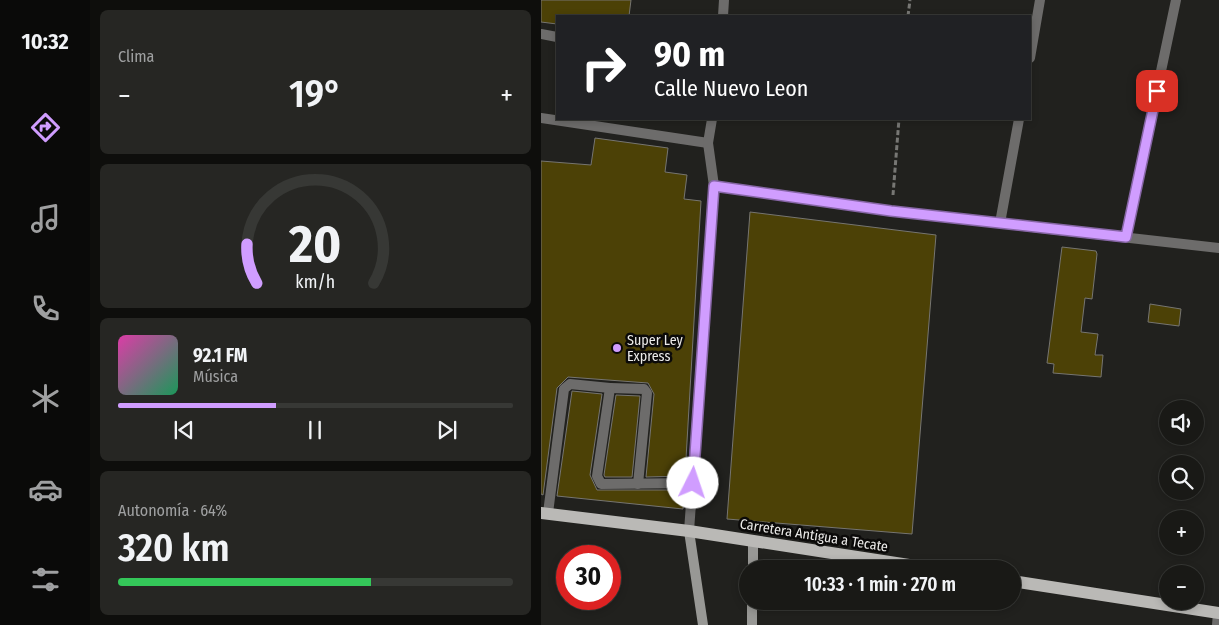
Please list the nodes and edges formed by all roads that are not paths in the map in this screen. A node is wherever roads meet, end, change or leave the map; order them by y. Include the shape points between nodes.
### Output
1 (724, 0) edge
2 (1040, 0) edge
3 (1176, 0) edge
4 (723, 15) edge
5 (541, 34) edge
6 (556, 37) edge
7 (1031, 52) edge
8 (541, 118) edge
9 (712, 120) edge
10 (1019, 120) edge
11 (708, 143) junction
12 (714, 186) junction
13 (1000, 223) junction
14 (1126, 237) junction
15 (1219, 248) edge
16 (609, 388) junction
17 (693, 483) junction
18 (637, 484) junction
19 (544, 513) edge
20 (689, 531) junction
21 (753, 540) junction
22 (753, 560) edge
23 (879, 560) edge
24 (1021, 582) edge
25 (753, 610) edge
26 (1219, 613) edge
27 (703, 625) edge
28 (752, 625) edge
29 (1217, 625) edge

1 - 4 street
2 - 7 street
3 - 14 street
5 - 6 street
8 - 11 street
9 - 11 street
10 - 13 street
11 - 12 street
12 - 13 street
12 - 17 street
13 - 14 street
14 - 15 street
16 - 18 street via 644,388 647,393
16 - 18 street via 597,476 601,484
16 - 19 street via 571,384 564,389
17 - 18 street
17 - 20 street
19 - 20 main road, Carretera Antigua a Tecate
20 - 21 main road, Carretera Antigua a Tecate
20 - 27 main road
21 - 22 main road
21 - 23 main road, Carretera Antigua a Tecate
24 - 26 main road
25 - 28 main road
26 - 29 street

